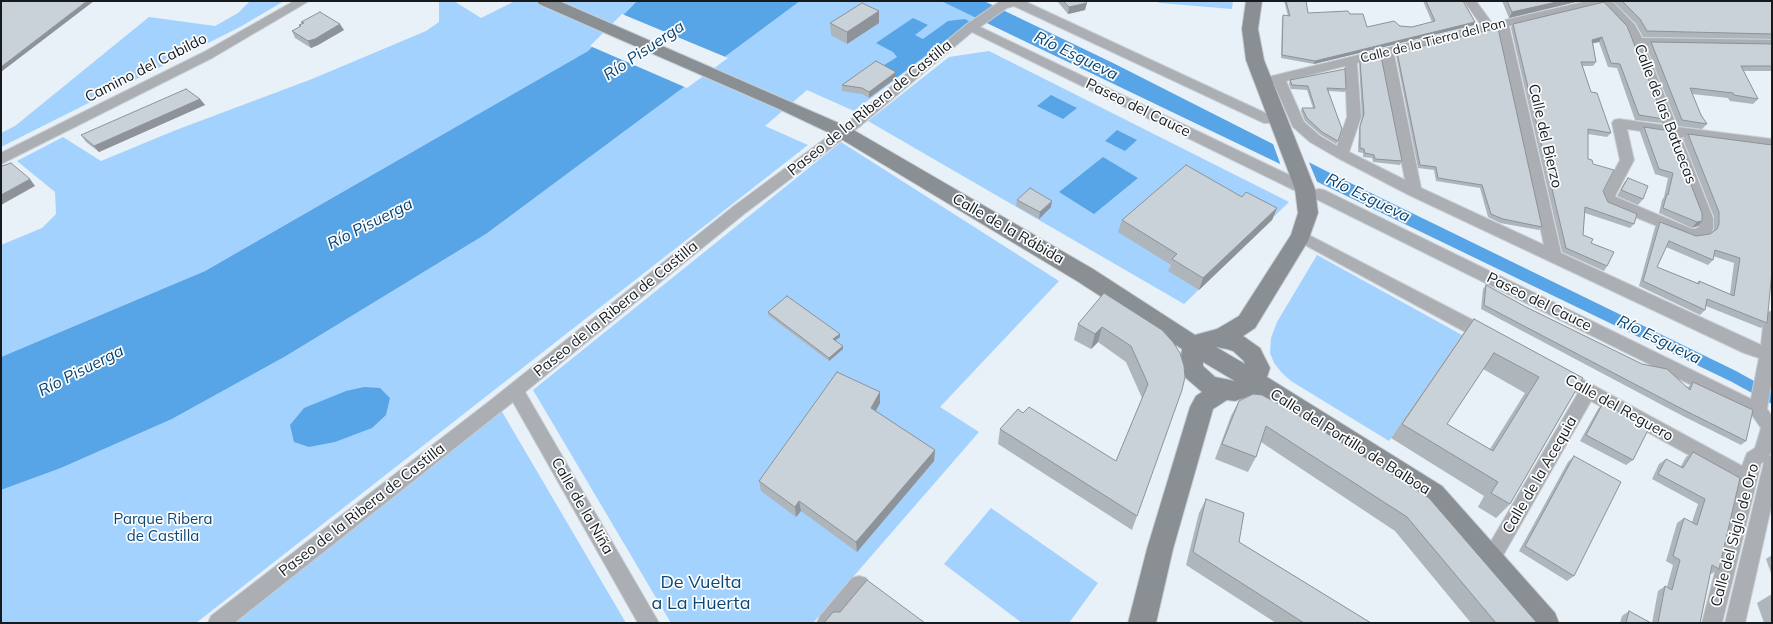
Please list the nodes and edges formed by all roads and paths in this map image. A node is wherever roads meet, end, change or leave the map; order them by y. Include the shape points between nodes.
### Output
1 (304, 1) edge
2 (545, 1) edge
3 (1254, 1) edge
4 (1470, 1) edge
5 (1604, 1) edge
6 (1016, 2) edge
7 (974, 25) junction
8 (1495, 25) junction
9 (1637, 42) junction
10 (1772, 44) edge
11 (1387, 53) junction
12 (1351, 62) junction
13 (1271, 80) junction
14 (1269, 120) dead end
15 (1672, 131) junction
16 (843, 132) junction
17 (1772, 144) edge
18 (1341, 154) junction
19 (1, 159) edge
20 (1312, 191) junction
21 (1414, 191) junction
22 (1301, 236) junction
23 (1554, 256) junction
24 (1772, 317) edge
25 (1247, 322) junction
26 (1221, 338) junction
27 (1500, 342) edge
28 (1196, 346) junction
29 (1246, 348) junction
30 (1770, 355) edge
31 (1224, 363) joint
32 (1547, 368) edge
33 (1254, 381) junction
34 (515, 390) junction
35 (1588, 391) junction
36 (1214, 397) junction
37 (1758, 410) junction
38 (1771, 429) edge
39 (1772, 463) edge
40 (1747, 478) junction
41 (1767, 501) edge
42 (1490, 560) junction
43 (858, 586) dead end
44 (218, 623) edge
45 (649, 623) edge
46 (827, 623) edge
47 (1142, 623) edge
48 (1545, 623) edge
49 (1712, 623) edge
50 (1735, 623) edge

1 - 19 street, Camino del Cabildo via 201,58
2 - 16 street, Calle de la Rábida
3 - 13 street via 1250,29 1255,60
4 - 8 street
5 - 8 street, Calle de la Tierra del Pan
5 - 9 street, Calle de las Batuecas via 1631,28
6 - 7 street, Paseo de la Ribera de Castilla via 1003,5
6 - 14 street
7 - 16 street, Paseo de la Ribera de Castilla
7 - 20 street, Paseo del Cauce
8 - 11 street, Calle de la Tierra del Pan
8 - 23 street, Calle del Bierzo
9 - 10 street
9 - 15 street, Calle de las Batuecas
11 - 12 street, Calle de la Tierra del Pan
11 - 21 street
12 - 13 street, Calle de la Tierra del Pan
12 - 18 street via 1354,117
13 - 18 street via 1282,90 1298,124 1315,139
13 - 20 street via 1286,141
15 - 15 street, Calle de las Batuecas via 1706,218 1706,229 1699,234 1692,235 1611,201 1608,196 1627,160 1619,123
15 - 17 street
16 - 28 street, Calle de la Rábida via 1085,275
16 - 34 street, Paseo de la Ribera de Castilla via 739,210
18 - 21 street
20 - 22 street
20 - 37 street, Paseo del Cauce
21 - 23 street
22 - 25 street
22 - 27 street
23 - 30 street
24 - 30 street
25 - 26 street
25 - 29 street
26 - 28 street via 1200,342
26 - 29 street
28 - 31 street, Calle de la Rábida
28 - 36 street via 1192,351 1191,363
29 - 33 street via 1256,360 1258,368
30 - 37 street
31 - 33 street, Calle del Portillo de Balboa
32 - 35 street, Calle del Reguero
33 - 36 street via 1243,389
33 - 42 street, Calle del Portillo de Balboa via 1433,494
34 - 44 street, Paseo de la Ribera de Castilla
34 - 45 street, Calle de la Niña
35 - 40 street, Calle del Reguero
35 - 42 street, Calle de la Acequia
36 - 47 street via 1160,548
37 - 38 street
38 - 40 street, Calle del Siglo de Oro via 1762,453 1753,459
39 - 41 street, Calle del Siglo de Oro
40 - 49 street, Calle del Siglo de Oro
41 - 50 street, Calle del Siglo de Oro
42 - 48 street, Calle del Portillo de Balboa
43 - 46 street

